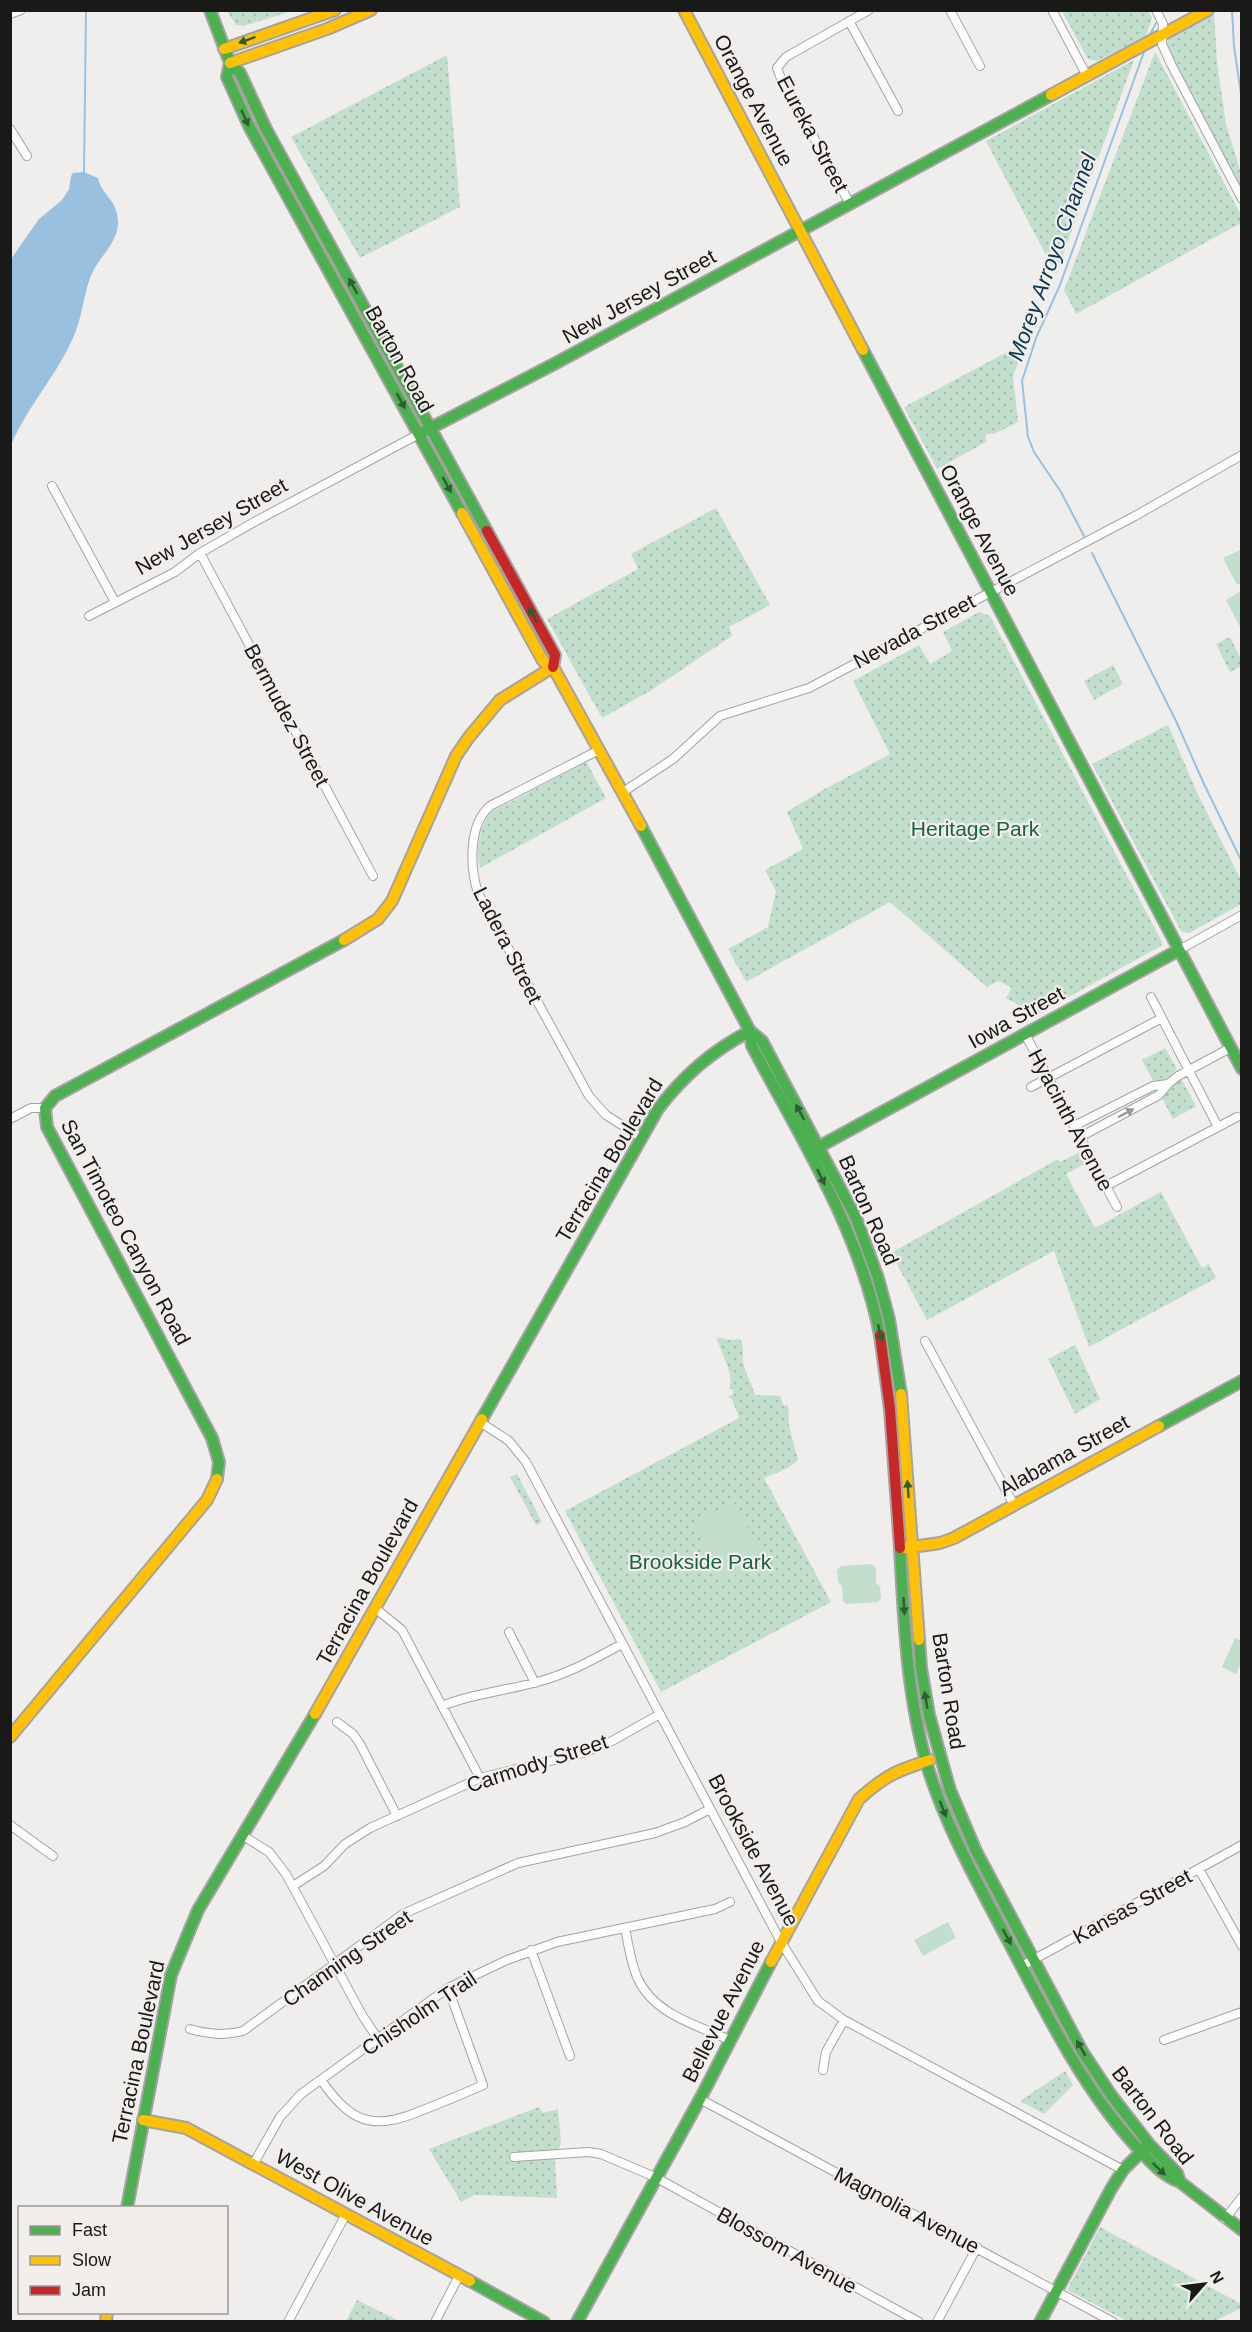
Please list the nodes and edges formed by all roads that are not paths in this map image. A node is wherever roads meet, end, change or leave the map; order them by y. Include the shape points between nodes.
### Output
1 (21, 10) edge
2 (210, 10) edge
3 (371, 10) edge
4 (684, 10) edge
5 (869, 10) edge
6 (950, 10) edge
7 (1052, 10) edge
8 (1156, 10) edge
9 (1208, 10) edge
10 (329, 11) edge
11 (10, 14) edge
12 (849, 21) junction
13 (1162, 35) junction
14 (224, 49) junction
15 (230, 63) junction
16 (980, 66) dead end
17 (1087, 76) junction
18 (898, 111) dead end
19 (10, 129) edge
20 (27, 156) dead end
21 (1242, 199) edge
22 (850, 204) junction
23 (800, 230) junction
24 (432, 429) junction
25 (419, 434) junction
26 (1242, 455) edge
27 (52, 486) dead end
28 (200, 553) junction
29 (990, 590) junction
30 (115, 602) junction
31 (89, 616) dead end
32 (553, 667) junction
33 (600, 750) junction
34 (623, 792) junction
35 (373, 876) dead end
36 (1242, 915) edge
37 (1179, 950) junction
38 (1150, 997) dead end
39 (1162, 1018) junction
40 (750, 1031) junction
41 (1025, 1034) junction
42 (1230, 1048) junction
43 (1242, 1069) edge
44 (1189, 1070) junction
45 (1048, 1078) junction
46 (1167, 1084) junction
47 (1031, 1087) dead end
48 (45, 1108) junction
49 (1237, 1117) dead end
50 (10, 1119) edge
51 (1074, 1126) junction
52 (1218, 1127) junction
53 (1080, 1137) junction
54 (642, 1138) junction
55 (814, 1149) junction
56 (1106, 1186) junction
57 (1117, 1207) dead end
58 (878, 1278) junction
59 (866, 1282) junction
60 (925, 1341) dead end
61 (1242, 1381) edge
62 (480, 1422) junction
63 (1014, 1505) junction
64 (912, 1547) junction
65 (900, 1548) junction
66 (375, 1608) junction
67 (508, 1632) dead end
68 (622, 1644) junction
69 (535, 1683) junction
70 (442, 1706) junction
71 (660, 1714) junction
72 (337, 1722) dead end
73 (10, 1737) edge
74 (939, 1757) junction
75 (926, 1761) junction
76 (480, 1778) junction
77 (710, 1809) junction
78 (397, 1816) junction
79 (10, 1825) edge
80 (242, 1835) junction
81 (1242, 1845) edge
82 (53, 1856) dead end
83 (1199, 1869) junction
84 (293, 1886) junction
85 (730, 1902) dead end
86 (625, 1928) junction
87 (781, 1942) junction
88 (1242, 1946) edge
89 (531, 1950) junction
90 (1033, 1960) junction
91 (335, 1965) junction
92 (1022, 1966) junction
93 (448, 1988) junction
94 (1242, 2012) edge
95 (844, 2020) junction
96 (190, 2029) dead end
97 (378, 2039) junction
98 (730, 2040) junction
99 (1164, 2040) dead end
100 (570, 2056) dead end
101 (823, 2070) dead end
102 (1096, 2074) junction
103 (321, 2080) junction
104 (1092, 2090) junction
105 (700, 2099) junction
106 (1110, 2114) junction
107 (143, 2120) junction
108 (1139, 2130) junction
109 (1145, 2148) junction
110 (514, 2157) dead end
111 (254, 2163) junction
112 (1124, 2170) junction
113 (655, 2178) junction
114 (1242, 2197) edge
115 (127, 2206) edge
116 (346, 2214) junction
117 (1225, 2219) junction
118 (1242, 2230) edge
119 (977, 2247) junction
120 (459, 2276) junction
121 (1056, 2290) junction
122 (288, 2322) edge
123 (435, 2322) edge
124 (544, 2322) edge
125 (577, 2322) edge
126 (920, 2322) edge
127 (937, 2322) edge
128 (1040, 2322) edge
129 (1113, 2322) edge

1 - 11 street
2 - 14 main road, Barton Road
3 - 15 main road
4 - 23 main road, Orange Avenue
5 - 12 street
6 - 16 street
7 - 17 street
8 - 13 street via 1163,24
9 - 13 main road, New Jersey Street
10 -> 14 main road
12 - 18 street
12 - 22 street, Eureka Street via 778,64 780,76
13 - 17 main road, New Jersey Street
13 - 21 street via 1171,64
14 - 15 main road, Barton Road
24 -> 15 main road, Barton Road via 266,129 240,73
15 -> 25 main road, Barton Road via 227,77 249,126
17 - 22 main road, New Jersey Street
19 - 20 street
22 - 23 main road, New Jersey Street
23 - 24 main road, New Jersey Street
23 - 29 main road, Orange Avenue
24 - 25 main road, New Jersey Street
32 -> 24 main road, Barton Road via 555,655
25 - 28 street, New Jersey Street
25 -> 32 main road, Barton Road via 543,661
26 - 29 street, Nevada Street via 1130,519
27 - 30 street
28 - 30 street, New Jersey Street via 175,572
28 - 35 street, Bermudez Street
29 - 34 street, Nevada Street via 808,688 720,716 673,759
29 - 37 main road, Orange Avenue
30 - 31 street, New Jersey Street
32 - 33 main road, Barton Road
32 - 48 main road, San Timoteo Canyon Road via 494,706 466,740 392,901 378,919 55,1096
33 - 34 main road, Barton Road
33 - 54 street, Ladera Street via 484,810 475,835 474,876 478,893 589,1096 616,1123
34 - 40 main road, Barton Road
36 - 37 street, Iowa Street
37 - 41 main road, Iowa Street
37 - 42 main road, Orange Avenue
38 - 39 street
39 - 44 street
39 - 45 street
40 - 54 main road, Terracina Boulevard via 690,1069 658,1109
40 - 55 main road, Barton Road via 762,1041
41 - 45 street, Hyacinth Avenue
41 - 55 main road, Iowa Street
42 - 43 main road, Orange Avenue
42 - 44 street
44 - 46 street
44 - 52 street
45 - 47 street
45 - 51 street, Hyacinth Avenue
46 - 51 street via 1152,1086
53 -> 46 street via 1159,1095
48 - 50 street via 31,1108
48 - 73 main road, San Timoteo Canyon Road via 47,1127 212,1437 220,1472 207,1500
49 - 52 street
51 - 53 street, Hyacinth Avenue
52 - 56 street
53 - 56 street, Hyacinth Avenue
54 - 62 main road, Terracina Boulevard
55 - 58 main road, Barton Road via 856,1218
55 -> 59 main road, Barton Road
56 - 57 street, Hyacinth Avenue
58 - 59 main road
64 -> 58 main road, Barton Road via 900,1377
59 -> 65 main road, Barton Road via 888,1385
60 - 63 street
61 - 63 main road, Alabama Street
62 - 66 main road, Terracina Boulevard
62 - 68 street, Brookside Avenue via 521,1454
63 - 64 main road, Alabama Street via 951,1540
64 - 65 main road, Alabama Street
74 -> 64 main road, Barton Road via 921,1668
65 -> 75 main road, Barton Road via 909,1670
66 - 70 street via 402,1630
66 - 80 main road, Terracina Boulevard
67 - 69 street
68 - 69 street via 577,1668
68 - 71 street, Brookside Avenue
69 - 70 street via 469,1696
70 - 76 street
71 - 76 street, Carmody Street via 583,1753
71 - 77 street, Brookside Avenue
72 - 78 street via 360,1743
74 - 75 main road, Bellevue Avenue
74 - 90 main road, Barton Road via 976,1851
75 - 87 main road, Bellevue Avenue via 886,1776 859,1799
75 -> 92 main road, Barton Road via 951,1829
76 - 78 street, Carmody Street
77 - 87 street, Brookside Avenue
77 - 91 street, Channing Street via 655,1833 518,1863 491,1874 403,1914
78 - 84 street, Carmody Street via 358,1834 324,1866
79 - 82 street
80 - 84 street via 277,1860
80 - 107 main road, Terracina Boulevard via 198,1910 171,1975
81 - 83 street, Kansas Street
83 - 88 street
83 - 90 street, Kansas Street
84 - 91 street
85 - 86 street, Chisholm Trail via 716,1909
86 - 89 street, Chisholm Trail via 556,1941
86 - 98 street via 637,1976 655,2003 666,2012
87 - 95 street, Brookside Avenue via 818,2001
87 - 98 main road, Bellevue Avenue
89 - 93 street, Chisholm Trail
89 - 100 street
90 - 92 street, Kansas Street
102 -> 90 main road, Barton Road
91 - 96 street, Channing Street via 243,2031 209,2034
91 - 97 street
92 - 104 main road, Barton Road
93 - 97 street, Chisholm Trail
93 - 103 street via 483,2085 385,2123 360,2118 333,2096
94 - 99 street
95 - 101 street via 826,2052
95 - 112 street, Brookside Avenue
97 - 103 street, Chisholm Trail
98 - 105 main road, Bellevue Avenue
102 - 104 main road
102 - 108 main road, Barton Road
103 - 111 street, Chisholm Trail via 301,2094 280,2117
104 - 106 main road, Barton Road
105 - 113 main road, Bellevue Avenue
105 - 119 street, Magnolia Avenue
106 - 108 main road via 1118,2112 1130,2127
106 - 109 main road, Barton Road
107 - 111 main road, West Olive Avenue via 186,2128
107 - 115 main road, Terracina Boulevard
108 - 109 main road, Barton Road
109 - 112 main road
109 - 117 main road, Barton Road
110 - 113 street, Blossom Avenue via 595,2152
111 - 116 main road, West Olive Avenue
112 - 121 main road
113 - 125 main road, Bellevue Avenue
113 - 126 street, Blossom Avenue
114 - 117 street
116 - 120 main road, West Olive Avenue
116 - 122 street
117 - 118 main road
119 - 121 street, Magnolia Avenue
119 - 127 street
120 - 123 street
120 - 124 main road, West Olive Avenue
121 - 128 main road
121 - 129 street, Magnolia Avenue

